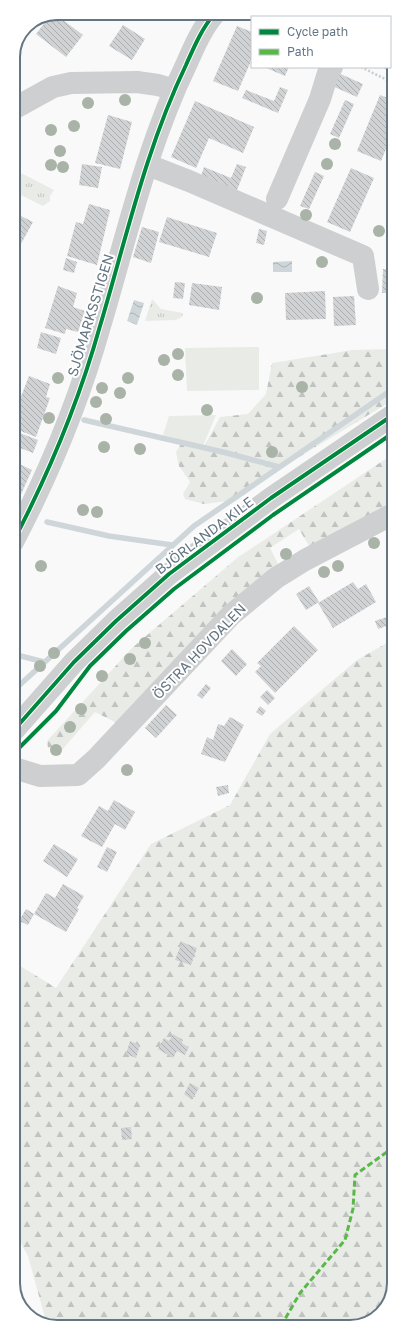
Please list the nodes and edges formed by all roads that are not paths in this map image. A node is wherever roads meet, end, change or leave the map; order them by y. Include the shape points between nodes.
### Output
1 (210, 20) edge
2 (331, 68) edge
3 (174, 90) junction
4 (20, 105) edge
5 (148, 165) junction
6 (277, 199) dead end
7 (368, 289) dead end
8 (387, 419) edge
9 (387, 517) edge
10 (20, 527) edge
11 (20, 723) edge
12 (20, 770) edge

1 - 3 street, SJÖMARKSSTIGEN
2 - 6 street
3 - 4 street via 136,82 71,83 53,87
3 - 5 street, SJÖMARKSSTIGEN
5 - 7 street via 217,192 363,256
5 - 10 street, SJÖMARKSSTIGEN via 135,200 93,349 57,450
8 - 11 street, BJÖRLANDA KILE via 271,498 169,574 74,662
9 - 12 street, ÖSTRA HOVDALEN via 305,560 276,578 236,610 78,775 40,776

